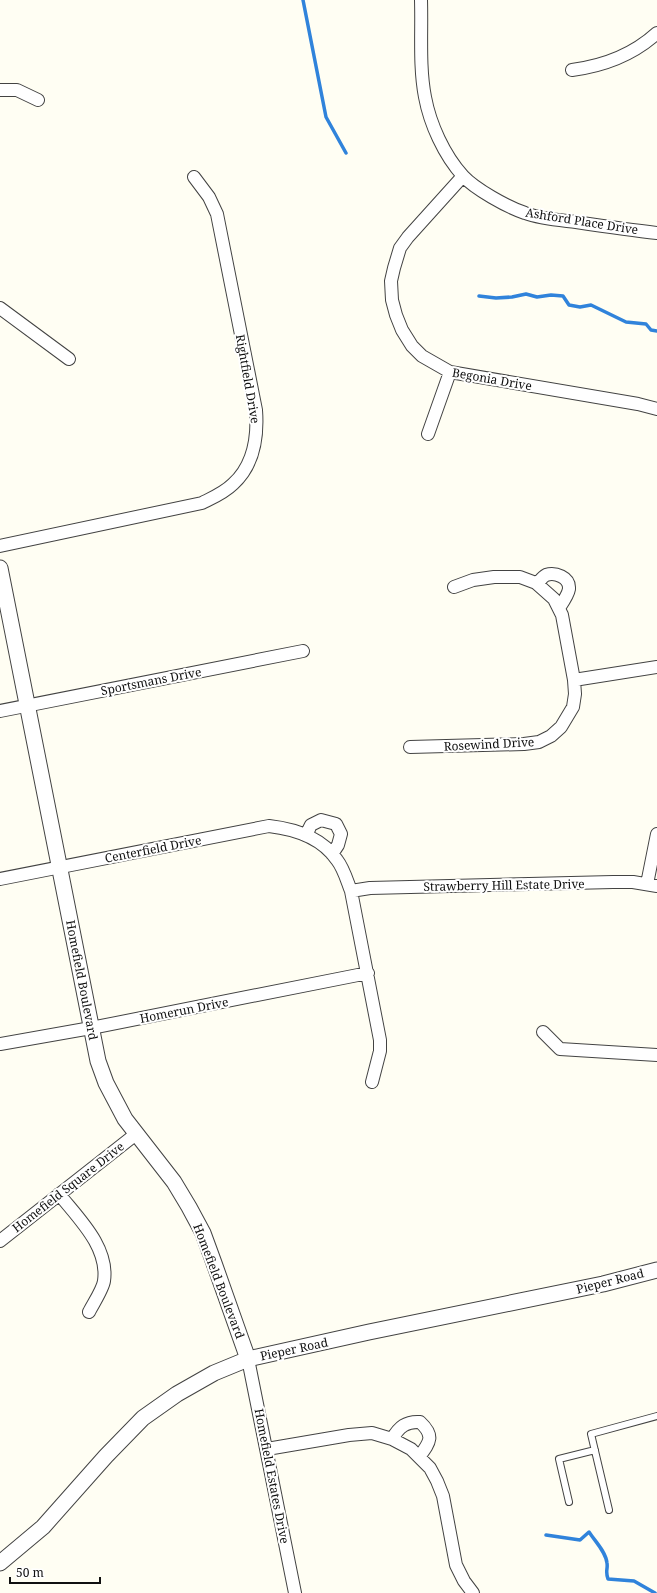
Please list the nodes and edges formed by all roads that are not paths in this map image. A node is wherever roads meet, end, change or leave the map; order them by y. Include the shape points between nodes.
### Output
1 (421, 0) edge
2 (655, 38) edge
3 (572, 70) dead end
4 (0, 90) edge
5 (38, 100) dead end
6 (463, 176) junction
7 (194, 177) dead end
8 (657, 233) edge
9 (1, 311) edge
10 (69, 359) dead end
11 (450, 372) junction
12 (657, 410) edge
13 (428, 434) dead end
14 (0, 546) edge
15 (0, 568) edge
16 (537, 584) junction
17 (454, 587) dead end
18 (556, 604) junction
19 (303, 651) dead end
20 (657, 668) edge
21 (574, 680) junction
22 (27, 706) junction
23 (0, 711) edge
24 (410, 747) dead end
25 (657, 834) edge
26 (306, 835) junction
27 (332, 854) junction
28 (59, 868) junction
29 (0, 879) edge
30 (652, 885) edge
31 (351, 891) junction
32 (368, 973) junction
33 (91, 1028) junction
34 (543, 1032) dead end
35 (0, 1044) edge
36 (657, 1055) edge
37 (372, 1082) dead end
38 (136, 1134) junction
39 (59, 1194) junction
40 (0, 1241) edge
41 (657, 1270) edge
42 (89, 1312) dead end
43 (248, 1359) junction
44 (657, 1416) edge
45 (392, 1440) junction
46 (267, 1449) junction
47 (595, 1450) junction
48 (419, 1457) junction
49 (569, 1502) dead end
50 (609, 1510) dead end
51 (0, 1563) edge
52 (295, 1593) edge
53 (473, 1593) edge

1 - 6 street, Ashford Place Drive via 423,78 429,116 447,153
2 - 3 street via 605,63
4 - 5 street via 16,90
6 - 8 street, Ashford Place Drive via 505,205 526,214
6 - 11 street, Begonia Drive via 400,248 391,281 396,315 412,346 422,356
7 - 14 street, Rightfield Drive via 217,214 256,410 257,437 246,468 233,485 202,504
9 - 10 street
11 - 12 street, Begonia Drive via 638,404
11 - 13 street
15 - 22 street, Homefield Boulevard
16 - 17 street via 520,577 494,577 473,580
16 - 18 street
16 - 18 street via 544,576 554,573 568,582 569,588 565,599
18 - 21 street, Rosewind Drive via 562,615
19 - 22 street, Sportsmans Drive
20 - 21 street
21 - 24 street, Rosewind Drive via 573,707 568,717 561,728 539,742
22 - 23 street, Sportsmans Drive
22 - 28 street, Homefield Boulevard
25 - 30 street
26 - 27 street, Centerfield Drive
26 - 27 street via 311,825 321,820 336,824 341,834
26 - 28 street, Centerfield Drive via 269,826
27 - 31 street, Centerfield Drive via 345,873
28 - 29 street, Centerfield Drive
28 - 33 street, Homefield Boulevard
30 - 31 street, Strawberry Hill Estate Drive via 613,882 378,888
31 - 32 street, Centerfield Drive
32 - 33 street, Homerun Drive
32 - 37 street, Centerfield Drive via 380,1040 380,1051
33 - 35 street, Homerun Drive
33 - 38 street, Homefield Boulevard via 106,1083
34 - 36 street via 560,1049
38 - 39 street, Homefield Square Drive
38 - 43 street, Homefield Boulevard via 174,1182 203,1233
39 - 40 street, Homefield Square Drive
39 - 42 street via 90,1232 103,1264 104,1282
41 - 43 street, Pieper Road via 603,1284
43 - 46 street, Homefield Estates Drive
43 - 51 street, Pieper Road via 201,1380 143,1418 43,1527
44 - 47 lane via 591,1434
45 - 46 street via 372,1434 349,1435
45 - 48 street via 411,1449
45 - 48 street via 410,1421 420,1422 430,1436
46 - 52 street, Homefield Estates Drive
47 - 49 lane via 559,1459
47 - 50 lane
48 - 53 street via 430,1468 443,1496 456,1565

